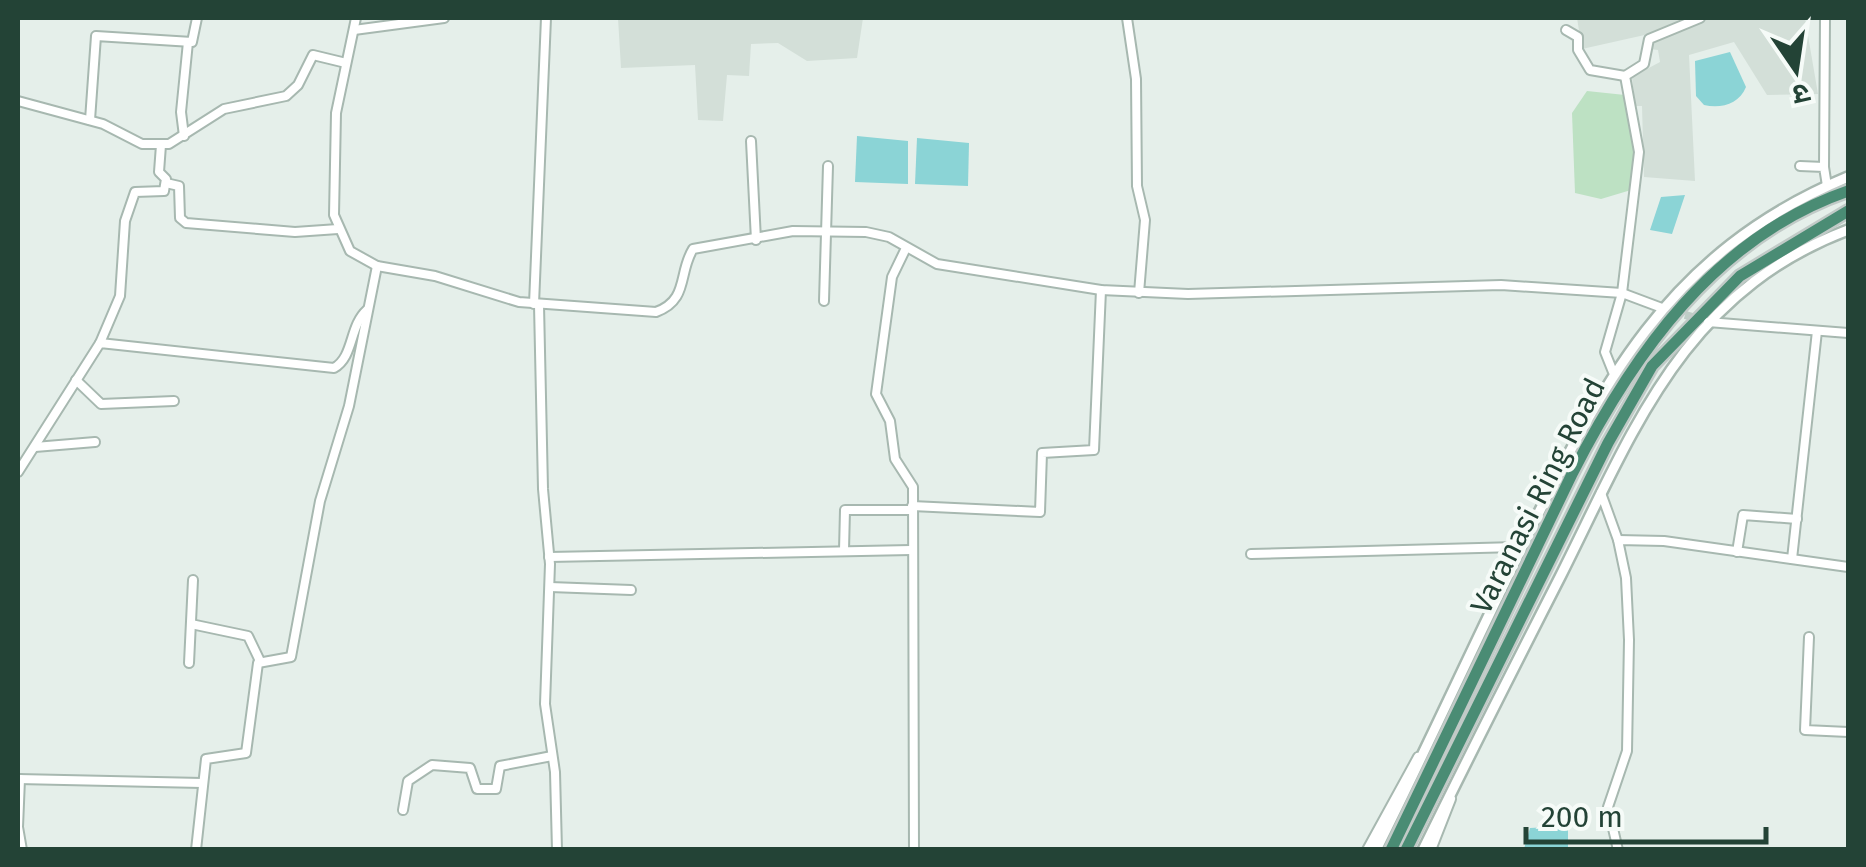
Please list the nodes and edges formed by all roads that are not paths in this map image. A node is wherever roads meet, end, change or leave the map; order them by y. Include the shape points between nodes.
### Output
1 (198, 18) edge
2 (356, 18) edge
3 (444, 18) edge
4 (546, 18) edge
5 (1127, 18) edge
6 (1700, 18) edge
7 (1825, 18) edge
8 (354, 30) junction
9 (1566, 30) dead end
10 (188, 42) junction
11 (346, 63) junction
12 (1626, 76) junction
13 (18, 101) edge
14 (90, 120) junction
15 (184, 136) junction
16 (751, 141) dead end
17 (161, 146) junction
18 (828, 166) dead end
19 (1800, 166) dead end
20 (1824, 167) junction
21 (1848, 177) edge
22 (166, 183) junction
23 (1827, 186) junction
24 (1848, 191) edge
25 (1848, 211) edge
26 (338, 229) junction
27 (1848, 230) edge
28 (827, 231) junction
29 (756, 240) junction
30 (906, 248) junction
31 (377, 266) junction
32 (1102, 290) junction
33 (1139, 292) junction
34 (1622, 293) junction
35 (824, 301) dead end
36 (537, 305) junction
37 (1662, 308) junction
38 (366, 310) junction
39 (1708, 322) junction
40 (1818, 331) junction
41 (1848, 333) edge
42 (100, 343) junction
43 (342, 364) junction
44 (355, 369) junction
45 (1613, 372) junction
46 (76, 380) junction
47 (174, 401) dead end
48 (96, 442) dead end
49 (35, 447) junction
50 (18, 472) edge
51 (1601, 492) junction
52 (912, 508) junction
53 (1797, 519) junction
54 (1618, 540) junction
55 (1524, 543) junction
56 (844, 550) junction
57 (911, 550) junction
58 (1737, 552) junction
59 (1251, 554) dead end
60 (549, 557) junction
61 (1792, 559) junction
62 (1848, 568) edge
63 (193, 580) dead end
64 (550, 587) junction
65 (630, 590) dead end
66 (190, 624) junction
67 (1809, 637) dead end
68 (260, 661) junction
69 (189, 664) dead end
70 (1848, 732) edge
71 (1431, 738) junction
72 (552, 756) junction
73 (19, 779) edge
74 (202, 783) junction
75 (1453, 790) junction
76 (403, 810) dead end
77 (22, 850) edge
78 (196, 850) edge
79 (556, 850) edge
80 (914, 850) edge
81 (1367, 850) edge
82 (1376, 850) edge
83 (1391, 850) edge
84 (1406, 850) edge
85 (1424, 850) edge
86 (1431, 850) edge
87 (1618, 850) edge

1 - 10 street via 194,41
2 - 8 street
3 - 8 street
4 - 36 street
5 - 33 street via 1145,220
6 - 12 street via 1650,39 1644,64
7 - 20 street
8 - 11 street
9 - 12 street via 1578,37 1590,70
10 - 14 street via 96,36
10 - 15 street
11 - 15 street via 313,55 286,96 224,109
11 - 26 street via 336,112
12 - 34 street via 1639,152
13 - 14 street
14 - 17 street
15 - 17 street
16 - 29 street
17 - 22 street via 159,174
18 - 28 street
19 - 20 street
20 - 23 street
21 - 23 street
22 - 26 street via 179,186 180,218 186,222
22 - 42 street via 161,193 135,192 125,221 120,296
23 - 37 street via 1728,245
24 - 83 highway, Varanasi Ring Road via 1742,248 1651,339 1586,445
25 - 84 highway via 1740,276 1652,366
26 - 31 street via 350,251
27 - 39 street via 1756,282
28 - 29 street
28 - 30 street via 878,234
28 - 35 street
29 - 36 street via 693,248 681,293 656,312
30 - 32 street via 937,264
30 - 52 street via 892,277 876,394 890,421 897,465 912,482
31 - 36 street
31 - 38 street
32 - 33 street
32 - 52 street via 1096,448 1042,454 1043,509
33 - 34 street via 1501,285
34 - 37 street
34 - 45 street via 1605,352
36 - 60 street
37 - 45 street
38 - 43 street
38 - 44 street
39 - 40 street
39 - 51 street via 1625,438
40 - 41 street
40 - 53 street
42 - 43 street via 277,364
42 - 46 street
43 - 44 street
44 - 68 street via 290,656
45 - 55 street
46 - 47 street via 102,404
46 - 49 street
48 - 49 street
49 - 50 street
51 - 54 street
51 - 75 street
52 - 56 street via 844,510
52 - 57 street
53 - 58 street via 1743,515
53 - 61 street
54 - 58 street
54 - 87 street via 1630,640 1626,751 1608,808
55 - 59 street
55 - 71 street
56 - 57 street
56 - 60 street
57 - 80 street
58 - 61 street
60 - 64 street
61 - 62 street
63 - 66 street
64 - 65 street
64 - 72 street via 545,704
66 - 68 street via 248,636
66 - 69 street
67 - 70 street via 1806,730
68 - 74 street via 246,753 209,757
71 - 81 street
71 - 82 street
72 - 76 street via 500,766 496,789 477,789 470,768 426,768 408,781
72 - 79 street
73 - 74 street
73 - 77 street
74 - 78 street
75 - 85 street
75 - 86 street

